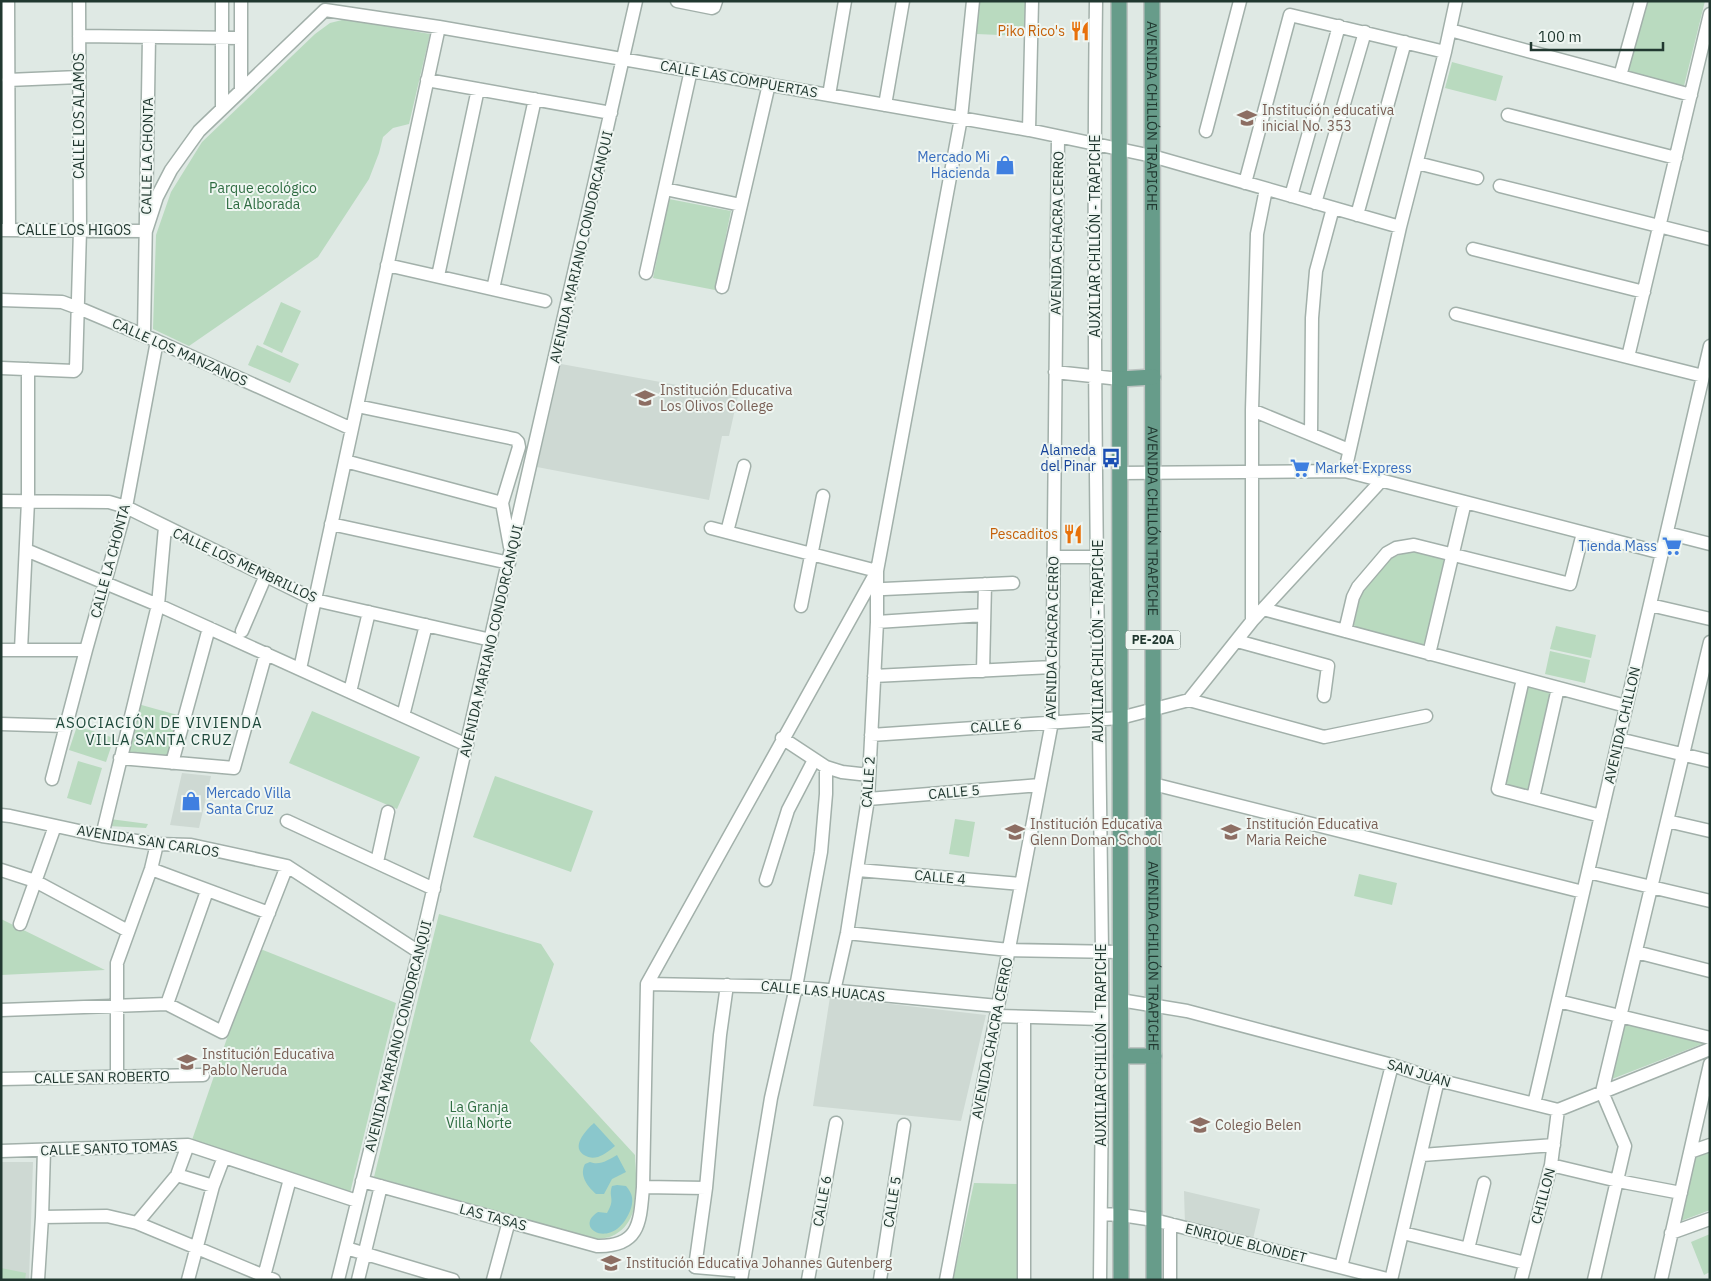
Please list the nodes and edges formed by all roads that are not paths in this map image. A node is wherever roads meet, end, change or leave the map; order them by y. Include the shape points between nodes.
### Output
1 (79, 1) edge
2 (222, 1) edge
3 (241, 1) edge
4 (636, 1) edge
5 (677, 1) edge
6 (716, 1) edge
7 (845, 1) edge
8 (903, 1) edge
9 (973, 1) edge
10 (1032, 1) edge
11 (1096, 1) edge
12 (1119, 1) edge
13 (1152, 1) edge
14 (1240, 1) edge
15 (1456, 1) edge
16 (1641, 1) edge
17 (321, 6) edge
18 (6, 10) edge
19 (1710, 14) edge
20 (1339, 26) junction
21 (439, 27) junction
22 (1450, 30) junction
23 (1365, 32) junction
24 (79, 36) junction
25 (149, 37) junction
26 (222, 38) junction
27 (241, 38) junction
28 (1405, 42) junction
29 (1445, 52) junction
30 (624, 59) junction
31 (691, 70) junction
32 (1620, 76) junction
33 (79, 78) junction
34 (8, 80) junction
35 (427, 80) junction
36 (769, 84) junction
37 (478, 89) junction
38 (241, 90) junction
39 (829, 95) junction
40 (1690, 95) junction
41 (536, 100) junction
42 (885, 105) junction
43 (222, 108) junction
44 (612, 113) junction
45 (1508, 116) dead end
46 (961, 118) junction
47 (1029, 130) junction
48 (1206, 131) dead end
49 (1058, 137) junction
50 (1094, 144) junction
51 (1120, 150) junction
52 (1152, 156) junction
53 (5, 158) edge
54 (1676, 158) junction
55 (1417, 163) junction
56 (1477, 178) dead end
57 (1245, 183) junction
58 (1500, 186) dead end
59 (665, 189) junction
60 (1266, 189) junction
61 (1291, 196) junction
62 (1314, 203) junction
63 (741, 205) junction
64 (1333, 208) junction
65 (1357, 215) junction
66 (1660, 225) junction
67 (1400, 227) junction
68 (5, 230) edge
69 (80, 230) junction
70 (146, 231) junction
71 (1710, 238) edge
72 (1473, 249) dead end
73 (387, 265) junction
74 (646, 274) dead end
75 (438, 276) junction
76 (722, 287) dead end
77 (493, 289) junction
78 (1644, 292) junction
79 (1, 300) edge
80 (545, 301) dead end
81 (78, 308) junction
82 (1456, 314) dead end
83 (144, 335) junction
84 (157, 341) junction
85 (1709, 351) edge
86 (1628, 357) junction
87 (1, 368) edge
88 (28, 369) junction
89 (1055, 372) junction
90 (1096, 376) junction
91 (1703, 376) junction
92 (1153, 377) junction
93 (1120, 378) junction
94 (357, 406) junction
95 (1252, 410) junction
96 (352, 428) junction
97 (1311, 434) junction
98 (1349, 450) junction
99 (345, 461) junction
100 (744, 466) dead end
101 (1345, 471) junction
102 (1120, 472) junction
103 (1252, 472) junction
104 (1152, 473) junction
105 (1381, 481) junction
106 (823, 496) dead end
107 (28, 501) junction
108 (1, 502) edge
109 (1465, 502) junction
110 (502, 503) junction
111 (126, 507) junction
112 (331, 524) junction
113 (165, 527) junction
114 (711, 528) dead end
115 (727, 532) junction
116 (1583, 533) junction
117 (1666, 533) junction
118 (1710, 544) edge
119 (26, 550) junction
120 (1662, 553) junction
121 (812, 554) junction
122 (1453, 554) junction
123 (1054, 557) junction
124 (1097, 557) junction
125 (510, 559) junction
126 (877, 571) junction
127 (266, 576) junction
128 (105, 582) junction
129 (1013, 583) dead end
130 (985, 584) junction
131 (884, 589) dead end
132 (315, 600) junction
133 (158, 605) junction
134 (1650, 605) junction
135 (801, 606) dead end
136 (1262, 609) junction
137 (369, 612) junction
138 (984, 615) junction
139 (1710, 619) edge
140 (1252, 621) junction
141 (877, 622) junction
142 (426, 625) junction
143 (209, 628) junction
144 (242, 631) dead end
145 (1345, 631) junction
146 (491, 640) junction
147 (1237, 641) junction
148 (1710, 642) edge
149 (1, 650) edge
150 (21, 650) junction
151 (86, 650) junction
152 (266, 653) junction
153 (1429, 654) junction
154 (1052, 667) junction
155 (300, 669) junction
156 (983, 671) junction
157 (874, 676) junction
158 (1523, 679) junction
159 (1704, 687) edge
160 (1558, 688) junction
161 (350, 692) junction
162 (1324, 696) dead end
163 (1189, 700) junction
164 (1626, 706) junction
165 (1153, 709) junction
166 (403, 716) junction
167 (1426, 716) dead end
168 (1120, 718) junction
169 (1098, 720) junction
170 (1052, 722) junction
171 (1, 724) edge
172 (66, 726) junction
173 (871, 735) junction
174 (782, 738) junction
175 (1619, 739) junction
176 (467, 745) junction
177 (1683, 754) junction
178 (120, 758) junction
179 (1710, 761) edge
180 (172, 763) junction
181 (820, 763) junction
182 (869, 775) junction
183 (52, 779) dead end
184 (1153, 784) junction
185 (1040, 785) junction
186 (1533, 798) junction
187 (868, 799) junction
188 (388, 812) dead end
189 (1, 815) edge
190 (1601, 816) junction
191 (287, 820) dead end
192 (1667, 820) junction
193 (55, 826) junction
194 (1710, 831) edge
195 (102, 836) junction
196 (157, 844) junction
197 (377, 862) junction
198 (287, 866) junction
199 (151, 869) junction
200 (1, 870) edge
201 (858, 870) junction
202 (1588, 872) junction
203 (766, 880) dead end
204 (35, 881) junction
205 (1021, 884) junction
206 (1651, 887) junction
207 (434, 889) junction
208 (207, 891) junction
209 (1583, 892) junction
210 (1710, 901) edge
211 (269, 912) junction
212 (20, 924) dead end
213 (128, 931) junction
214 (847, 933) junction
215 (1009, 950) junction
216 (419, 952) junction
217 (1102, 952) junction
218 (1120, 952) junction
219 (1636, 952) junction
220 (1710, 971) edge
221 (647, 984) junction
222 (727, 985) junction
223 (796, 986) junction
224 (834, 991) junction
225 (1120, 1000) junction
226 (1558, 1000) junction
227 (167, 1004) junction
228 (1154, 1004) junction
229 (116, 1006) junction
230 (1, 1010) edge
231 (997, 1011) junction
232 (1621, 1016) junction
233 (1024, 1017) junction
234 (1102, 1019) junction
235 (1710, 1038) edge
236 (1710, 1049) edge
237 (1121, 1056) junction
238 (1154, 1056) junction
239 (1710, 1064) edge
240 (1392, 1065) junction
241 (203, 1075) dead end
242 (117, 1077) junction
243 (1, 1079) edge
244 (1438, 1080) junction
245 (1602, 1092) junction
246 (1534, 1104) junction
247 (1558, 1110) junction
248 (836, 1123) dead end
249 (904, 1125) dead end
250 (188, 1145) junction
251 (1554, 1145) junction
252 (1710, 1145) edge
253 (44, 1150) junction
254 (1, 1151) edge
255 (1690, 1152) junction
256 (1422, 1155) junction
257 (224, 1157) junction
258 (1551, 1165) junction
259 (177, 1175) junction
260 (290, 1179) junction
261 (362, 1181) junction
262 (1618, 1181) junction
263 (1484, 1183) dead end
264 (212, 1186) junction
265 (382, 1186) junction
266 (643, 1187) junction
267 (706, 1188) junction
268 (1681, 1192) junction
269 (357, 1201) junction
270 (1101, 1214) junction
271 (1121, 1215) junction
272 (42, 1217) junction
273 (1710, 1219) edge
274 (1154, 1220) junction
275 (510, 1221) junction
276 (137, 1223) junction
277 (1170, 1224) junction
278 (1403, 1233) junction
279 (1672, 1233) junction
280 (196, 1248) junction
281 (346, 1248) junction
282 (1468, 1249) junction
283 (365, 1254) junction
284 (1525, 1264) junction
285 (1341, 1267) junction
286 (741, 1275) edge
287 (432, 1277) edge
288 (267, 1279) edge
289 (1387, 1279) edge
290 (38, 1280) edge
291 (188, 1280) edge
292 (338, 1280) edge
293 (358, 1280) edge
294 (453, 1280) edge
295 (493, 1280) edge
296 (808, 1280) edge
297 (880, 1280) edge
298 (946, 1280) edge
299 (1024, 1280) edge
300 (1100, 1280) edge
301 (1121, 1280) edge
302 (1154, 1280) edge
303 (1170, 1280) edge
304 (1521, 1280) edge
305 (1594, 1280) edge
306 (1661, 1280) edge

1 - 24 street, CALLE LOS ALAMOS
2 - 26 street
3 - 27 street
4 - 30 street, AVENIDA MARIANO CONDORCANQUI
5 - 6 street via 712,8
7 - 39 street
8 - 42 street
9 - 46 street
10 - 47 street
11 - 50 street, AUXILIAR CHILLÓN - TRAPICHE
12 - 51 main road, PE-20A
13 - 52 main road, AVENIDA CHILLÓN TRAPICHE / PE-20A
14 - 48 street
15 - 22 street
16 - 32 street
17 - 21 street, CALLE LAS COMPUERTAS
17 - 38 street
18 - 34 street
19 - 40 street
20 - 23 street
20 - 57 street via 1290,15
20 - 61 street
21 - 30 street, CALLE LAS COMPUERTAS
21 - 35 street
22 - 29 street
22 - 32 street
23 - 28 street
23 - 62 street
24 - 25 street
24 - 33 street, CALLE LOS ALAMOS
25 - 26 street
25 - 70 street, CALLE LA CHONTA
26 - 27 street
26 - 43 street
27 - 38 street
28 - 29 street
28 - 65 street
29 - 55 street
30 - 31 street, CALLE LAS COMPUERTAS
30 - 44 street, AVENIDA MARIANO CONDORCANQUI
31 - 36 street, CALLE LAS COMPUERTAS
31 - 59 street
32 - 40 street
33 - 34 street
33 - 69 street, CALLE LOS ALAMOS
34 - 53 street
35 - 37 street
35 - 73 street
36 - 39 street, CALLE LAS COMPUERTAS
36 - 63 street
37 - 41 street
37 - 75 street
38 - 43 street
39 - 42 street, CALLE LAS COMPUERTAS
40 - 54 street
41 - 44 street
41 - 77 street
42 - 46 street, CALLE LAS COMPUERTAS
43 - 70 street via 199,131 171,170 157,197
44 - 125 street, AVENIDA MARIANO CONDORCANQUI
45 - 54 street
46 - 47 street, CALLE LAS COMPUERTAS
46 - 126 street
47 - 49 street, CALLE LAS COMPUERTAS
49 - 50 street, CALLE LAS COMPUERTAS
49 - 89 street, AVENIDA CHACRA CERRO
50 - 51 street, CALLE LAS COMPUERTAS
50 - 90 street, AUXILIAR CHILLÓN - TRAPICHE
51 - 52 street, CALLE LAS COMPUERTAS
51 - 93 main road, PE-20A
52 - 57 street, CALLE LAS COMPUERTAS
52 - 92 main road, AVENIDA CHILLÓN TRAPICHE / PE-20A
53 - 68 street
54 - 66 street
55 - 56 street
55 - 67 street
57 - 60 street, CALLE LAS COMPUERTAS
58 - 66 street
59 - 63 street
59 - 74 street
60 - 61 street, CALLE LAS COMPUERTAS
60 - 95 street via 1257,234
61 - 62 street, CALLE LAS COMPUERTAS
62 - 64 street, CALLE LAS COMPUERTAS
63 - 76 street
64 - 65 street, CALLE LAS COMPUERTAS
64 - 97 street via 1316,270 1312,318
65 - 67 street, CALLE LAS COMPUERTAS
66 - 71 street
66 - 78 street
67 - 98 street
68 - 69 street, CALLE LOS HIGOS
69 - 70 street, CALLE LOS HIGOS
69 - 81 street, CALLE LOS ALAMOS
70 - 83 street, CALLE LA CHONTA
72 - 78 street
73 - 75 street
73 - 94 street
75 - 77 street
77 - 80 street
78 - 86 street
79 - 81 street, CALLE LOS MANZANOS via 62,302
81 - 83 street, CALLE LOS MANZANOS
81 - 88 street, CALLE LOS ALAMOS via 76,369
82 - 86 street
83 - 84 street, CALLE LOS MANZANOS
84 - 96 street, CALLE LOS MANZANOS
84 - 111 street, CALLE LA CHONTA
85 - 91 street, AVENIDA CHILLON
86 - 91 street
87 - 88 street
88 - 107 street
89 - 90 street
89 - 123 street, AVENIDA CHACRA CERRO
90 - 93 street
90 - 124 street, AUXILIAR CHILLÓN - TRAPICHE
91 - 117 street, AVENIDA CHILLON
92 - 93 main road
92 - 104 main road, AVENIDA CHILLÓN TRAPICHE / PE-20A
93 - 102 main road, PE-20A
94 - 96 street
94 - 110 street via 515,439 519,447
95 - 97 street
95 - 103 street
96 - 99 street
97 - 98 street
98 - 101 street
99 - 110 street
99 - 112 street
100 - 115 street
101 - 103 street
101 - 105 street
102 - 104 street
102 - 168 main road, PE-20A
103 - 104 street
103 - 140 street
104 - 165 main road, AVENIDA CHILLÓN TRAPICHE / PE-20A
105 - 109 street
105 - 136 street
106 - 121 street
107 - 108 street, CALLE LOS MEMBRILLOS
107 - 111 street, CALLE LOS MEMBRILLOS via 109,502
107 - 119 street
109 - 116 street
109 - 122 street
110 - 125 street
111 - 113 street, CALLE LOS MEMBRILLOS
111 - 128 street, CALLE LA CHONTA
112 - 125 street
112 - 132 street
113 - 127 street, CALLE LOS MEMBRILLOS
113 - 133 street
114 - 115 street
115 - 121 street
116 - 120 street
116 - 122 street via 1570,584
117 - 118 street
117 - 120 street, AVENIDA CHILLON
119 - 128 street
119 - 150 street
120 - 134 street, AVENIDA CHILLON
121 - 126 street
121 - 135 street
122 - 145 street via 1414,545 1387,553 1358,587
122 - 153 street
123 - 124 street
123 - 154 street, AVENIDA CHACRA CERRO
124 - 169 street, AUXILIAR CHILLÓN - TRAPICHE
125 - 146 street, AVENIDA MARIANO CONDORCANQUI
126 - 141 street, CALLE 2
126 - 174 street
127 - 132 street, CALLE LOS MEMBRILLOS
127 - 144 street
128 - 133 street
128 - 151 street, CALLE LA CHONTA
129 - 130 street
130 - 131 street
130 - 138 street
132 - 137 street, CALLE LOS MEMBRILLOS
132 - 155 street
133 - 143 street
133 - 178 street
134 - 139 street
134 - 164 street, AVENIDA CHILLON
136 - 140 street
136 - 145 street
137 - 142 street, CALLE LOS MEMBRILLOS
137 - 161 street
138 - 141 street
138 - 156 street
140 - 147 street
141 - 157 street, CALLE 2
142 - 146 street, CALLE LOS MEMBRILLOS
142 - 166 street
143 - 152 street
143 - 180 street
145 - 153 street
146 - 176 street, AVENIDA MARIANO CONDORCANQUI
147 - 162 street via 1328,666
147 - 163 street
148 - 159 street
149 - 150 street
150 - 151 street
151 - 172 street, CALLE LA CHONTA
152 - 155 street
152 - 180 street via 234,768
153 - 158 street
154 - 156 street
154 - 170 street, AVENIDA CHACRA CERRO
155 - 161 street
156 - 157 street
157 - 173 street, CALLE 2
158 - 160 street
158 - 186 street via 1498,789
159 - 177 street
160 - 164 street
160 - 186 street
161 - 166 street
163 - 165 street, CALLE 6
163 - 167 street via 1324,737
164 - 175 street, AVENIDA CHILLON
165 - 168 street, CALLE 6
165 - 184 main road, AVENIDA CHILLÓN TRAPICHE / PE-20A
166 - 176 street
168 - 169 street, CALLE 6
168 - 218 main road, PE-20A
169 - 170 street, CALLE 6
169 - 217 street, AUXILIAR CHILLÓN - TRAPICHE
170 - 173 street, CALLE 6
170 - 185 street, AVENIDA CHACRA CERRO
171 - 172 street
172 - 183 street, CALLE LA CHONTA
173 - 182 street, CALLE 2
174 - 181 street
174 - 221 street
175 - 177 street
175 - 190 street, AVENIDA CHILLON
176 - 207 street, AVENIDA MARIANO CONDORCANQUI
177 - 179 street
177 - 192 street
178 - 180 street
178 - 195 street
181 - 182 street via 842,772
181 - 203 street via 788,810
181 - 223 street via 826,794 821,852
182 - 187 street, CALLE 2
184 - 209 street
184 - 228 main road, AVENIDA CHILLÓN TRAPICHE / PE-20A
185 - 187 street, CALLE 5
185 - 205 street, AVENIDA CHACRA CERRO
186 - 190 street
187 - 201 street, CALLE 2
188 - 197 street
189 - 193 street, AVENIDA SAN CARLOS
190 - 202 street, AVENIDA CHILLON
191 - 197 street
192 - 194 street
192 - 206 street
193 - 195 street, AVENIDA SAN CARLOS
193 - 204 street
195 - 196 street, AVENIDA SAN CARLOS
196 - 198 street, AVENIDA SAN CARLOS via 191,846
196 - 199 street
197 - 207 street
198 - 211 street
198 - 216 street, AVENIDA SAN CARLOS
199 - 208 street
199 - 213 street
200 - 204 street
201 - 205 street, CALLE 4
201 - 214 street, CALLE 2
202 - 206 street
202 - 209 street, AVENIDA CHILLON
204 - 212 street
204 - 213 street
205 - 215 street, AVENIDA CHACRA CERRO
206 - 210 street
206 - 219 street
207 - 216 street, AVENIDA MARIANO CONDORCANQUI
208 - 211 street
208 - 227 street
209 - 226 street, AVENIDA CHILLON
211 - 227 street via 222,1032
213 - 229 street via 117,963
214 - 215 street
214 - 224 street, CALLE 2
215 - 217 street
215 - 231 street, AVENIDA CHACRA CERRO
216 - 261 street, AVENIDA MARIANO CONDORCANQUI
217 - 218 street
217 - 234 street, AUXILIAR CHILLÓN - TRAPICHE
218 - 225 main road, PE-20A
219 - 220 street
219 - 232 street
221 - 222 street, CALLE LAS HUACAS
221 - 266 street
222 - 223 street, CALLE LAS HUACAS
222 - 267 street
223 - 224 street, CALLE LAS HUACAS
223 - 286 street via 771,1098
224 - 231 street, CALLE LAS HUACAS
225 - 228 street, SAN JUAN
225 - 237 main road, PE-20A
226 - 232 street
226 - 246 street, AVENIDA CHILLON
227 - 229 street
228 - 238 main road, AVENIDA CHILLÓN TRAPICHE / PE-20A
228 - 240 street, SAN JUAN
229 - 230 street
229 - 242 street
231 - 233 street, CALLE LAS HUACAS
231 - 298 street, AVENIDA CHACRA CERRO
232 - 235 street
232 - 245 street
233 - 234 street, CALLE LAS HUACAS
233 - 299 street
234 - 270 street, AUXILIAR CHILLÓN - TRAPICHE
236 - 245 street
237 - 238 main road
237 - 271 main road, PE-20A
238 - 274 main road, AVENIDA CHILLÓN TRAPICHE / PE-20A
239 - 255 street
240 - 244 street, SAN JUAN
240 - 285 street
241 - 242 street, CALLE SAN ROBERTO
242 - 243 street, CALLE SAN ROBERTO
244 - 246 street, SAN JUAN
244 - 256 street
245 - 247 street
245 - 262 street via 1625,1142
246 - 247 street, SAN JUAN
247 - 251 street, CHILLON
248 - 296 street, CALLE 6
249 - 297 street, CALLE 5
250 - 253 street, CALLE SANTO TOMAS
250 - 257 street, CALLE SANTO TOMAS
250 - 259 street
251 - 256 street
251 - 258 street, CHILLON
252 - 255 street
253 - 254 street, CALLE SANTO TOMAS
253 - 272 street
255 - 268 street
256 - 278 street
257 - 260 street, CALLE SANTO TOMAS
257 - 264 street
258 - 262 street
258 - 284 street, CHILLON
259 - 264 street
259 - 276 street
260 - 269 street, CALLE SANTO TOMAS
260 - 288 street
261 - 265 street, LAS TASAS
261 - 269 street, AVENIDA MARIANO CONDORCANQUI
262 - 268 street
262 - 305 street
263 - 282 street
264 - 280 street
265 - 275 street, LAS TASAS
265 - 283 street
266 - 267 street
266 - 275 street, LAS TASAS via 640,1216 634,1233 624,1242 611,1246 597,1246
267 - 286 street via 695,1267
268 - 279 street
269 - 281 street, AVENIDA MARIANO CONDORCANQUI
270 - 271 street, ENRIQUE BLONDET
270 - 300 street, AUXILIAR CHILLÓN - TRAPICHE
271 - 274 street, ENRIQUE BLONDET
271 - 301 main road, PE-20A
272 - 276 street via 107,1216
272 - 290 street
273 - 279 street
274 - 277 street, ENRIQUE BLONDET
274 - 302 main road, AVENIDA CHILLÓN TRAPICHE / PE-20A
275 - 295 street
276 - 280 street
277 - 285 street, ENRIQUE BLONDET
277 - 303 street
278 - 282 street
278 - 289 street
279 - 306 street
280 - 288 street
280 - 291 street
281 - 283 street
281 - 292 street, AVENIDA MARIANO CONDORCANQUI
282 - 284 street
283 - 287 street
283 - 293 street
284 - 304 street, CHILLON
285 - 289 street, ENRIQUE BLONDET
287 - 294 street

